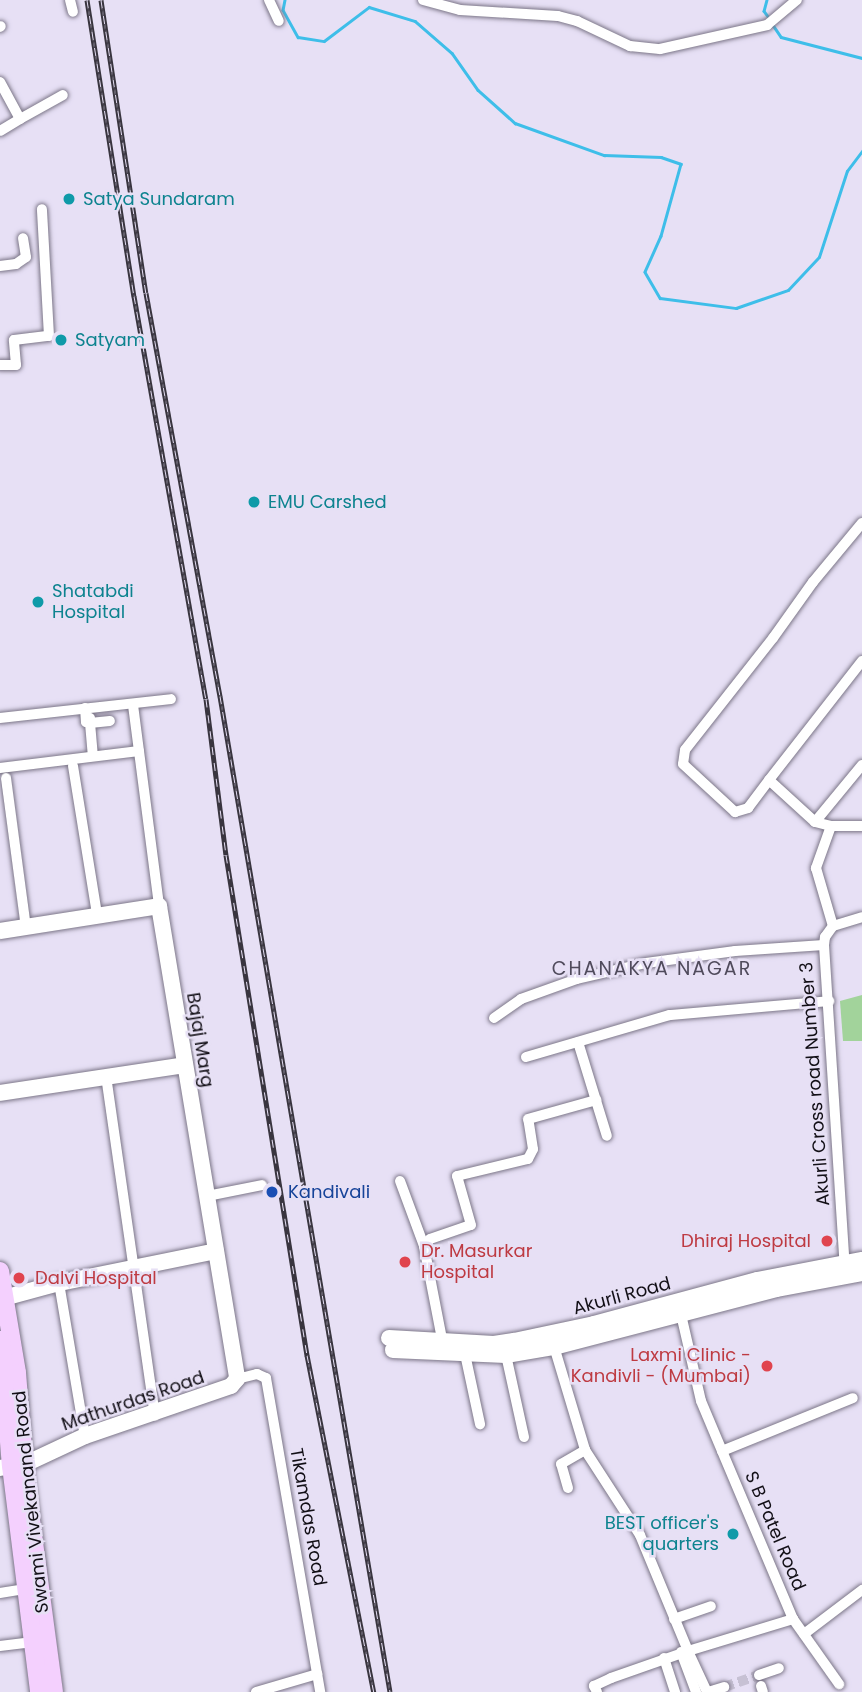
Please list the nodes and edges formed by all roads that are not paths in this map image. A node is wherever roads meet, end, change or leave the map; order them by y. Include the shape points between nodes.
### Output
1 (269, 0) edge
2 (423, 0) edge
3 (797, 0) edge
4 (279, 21) dead end
5 (0, 82) edge
6 (63, 95) dead end
7 (20, 119) junction
8 (0, 131) edge
9 (42, 209) dead end
10 (23, 238) dead end
11 (0, 266) edge
12 (0, 365) edge
13 (862, 523) edge
14 (862, 661) edge
15 (171, 699) dead end
16 (133, 705) junction
17 (88, 708) junction
18 (0, 718) edge
19 (110, 721) dead end
20 (90, 723) junction
21 (139, 751) junction
22 (93, 756) junction
23 (862, 765) edge
24 (73, 766) dead end
25 (3, 773) edge
26 (769, 780) junction
27 (815, 822) junction
28 (831, 826) junction
29 (862, 826) edge
30 (159, 906) junction
31 (97, 915) junction
32 (862, 917) edge
33 (833, 926) junction
34 (26, 927) junction
35 (0, 931) edge
36 (824, 945) junction
37 (829, 1001) junction
38 (494, 1018) dead end
39 (578, 1042) junction
40 (526, 1057) dead end
41 (185, 1065) junction
42 (106, 1076) junction
43 (0, 1093) edge
44 (596, 1100) junction
45 (607, 1136) dead end
46 (400, 1181) dead end
47 (262, 1185) dead end
48 (206, 1196) junction
49 (424, 1246) junction
50 (216, 1251) junction
51 (862, 1260) edge
52 (133, 1267) junction
53 (0, 1271) edge
54 (851, 1271) edge
55 (59, 1283) junction
56 (2, 1295) edge
57 (679, 1307) junction
58 (0, 1331) edge
59 (442, 1339) junction
60 (552, 1341) junction
61 (465, 1354) junction
62 (506, 1355) junction
63 (237, 1379) junction
64 (853, 1398) dead end
65 (155, 1415) junction
66 (480, 1424) dead end
67 (85, 1437) junction
68 (524, 1437) dead end
69 (585, 1450) junction
70 (722, 1451) junction
71 (15, 1461) edge
72 (0, 1481) edge
73 (569, 1488) dead end
74 (15, 1496) junction
75 (26, 1589) junction
76 (862, 1590) edge
77 (0, 1593) edge
78 (711, 1606) dead end
79 (674, 1619) junction
80 (793, 1619) junction
81 (804, 1634) junction
82 (33, 1642) junction
83 (0, 1646) edge
84 (685, 1651) junction
85 (664, 1658) junction
86 (779, 1668) dead end
87 (317, 1674) junction
88 (689, 1674) junction
89 (671, 1679) junction
90 (760, 1681) tunnel mouth
91 (839, 1684) dead end
92 (724, 1686) dead end
93 (39, 1692) edge
94 (54, 1692) edge
95 (256, 1692) edge
96 (320, 1692) edge
97 (597, 1692) edge
98 (675, 1692) edge
99 (696, 1692) edge
100 (707, 1692) edge

1 - 4 street
2 - 3 street via 460,10 558,16 641,48 688,45 771,22
5 - 7 street
6 - 7 street
7 - 8 street
9 - 12 street via 49,336 14,340 16,365
10 - 11 street via 26,257
13 - 26 street via 684,750 683,764 735,812 748,808
14 - 26 street
15 - 16 street
16 - 17 street
16 - 21 street, Bajaj Marg
17 - 18 street
17 - 20 street
19 - 20 street
20 - 22 street
21 - 22 street
21 - 30 street, Bajaj Marg
22 - 25 street
23 - 27 street
24 - 31 street
25 - 34 street
26 - 27 street
27 - 28 street
28 - 29 street
28 - 33 street via 816,868
30 - 31 street
30 - 41 street, Bajaj Marg
31 - 34 street
32 - 33 street
33 - 36 street
34 - 35 street
36 - 37 street, Akurli Cross road Number 3
36 - 38 street via 646,963 577,979 520,999
37 - 39 street via 670,1015
37 - 54 street, Akurli Cross road Number 3
39 - 40 street
39 - 44 street
41 - 42 street
41 - 48 street, Bajaj Marg
42 - 43 street
42 - 52 street
44 - 45 street
44 - 49 street via 528,1119 533,1149 528,1159 457,1176 471,1225 430,1238
46 - 49 street
47 - 48 street
48 - 50 street, Bajaj Marg
49 - 59 street
50 - 52 street
50 - 63 street, Bajaj Marg
51 - 54 street, Akurli Road
52 - 55 street
52 - 65 street
53 - 56 main road, Swami Vivekanand Road
54 - 57 street, Akurli Road via 757,1280
55 - 56 street
55 - 67 street
56 - 71 main road, Swami Vivekanand Road via 17,1373
57 - 60 street, Akurli Road
57 - 70 street, S B Patel Road via 701,1401
58 - 71 main road, Swami Vivekanand Road
59 - 60 street, Akurli Road via 494,1344
59 - 61 street, Akurli Road via 391,1344
60 - 62 street, Akurli Road
60 - 69 street
61 - 62 street, Akurli Road
61 - 66 street
62 - 68 street
63 - 65 street, Mathurdas Road via 231,1386
63 - 87 street, Tikamdas Road via 257,1374 266,1378
64 - 70 street
65 - 67 street, Mathurdas Road
67 - 71 street, Mathurdas Road
69 - 73 street via 561,1464
69 - 79 street via 640,1535
70 - 80 street, S B Patel Road
71 - 74 main road, Swami Vivekanand Road
71 - 94 main road, Swami Vivekanand Road
72 - 74 main road
74 - 75 main road, Swami Vivekanand Road
75 - 77 street
75 - 82 main road, Swami Vivekanand Road
76 - 81 street
78 - 79 street
79 - 84 street
80 - 81 street
80 - 84 street, S B Patel Road
81 - 91 street
82 - 83 street
82 - 93 main road, Swami Vivekanand Road
84 - 85 street, S B Patel Road
84 - 88 street
84 - 100 street
85 - 89 street
85 - 97 street, S B Patel Road via 594,1686
86 - 90 street
87 - 95 street
87 - 96 street, Tikamdas Road
88 - 89 street
88 - 99 street
89 - 98 street
92 - 100 street

